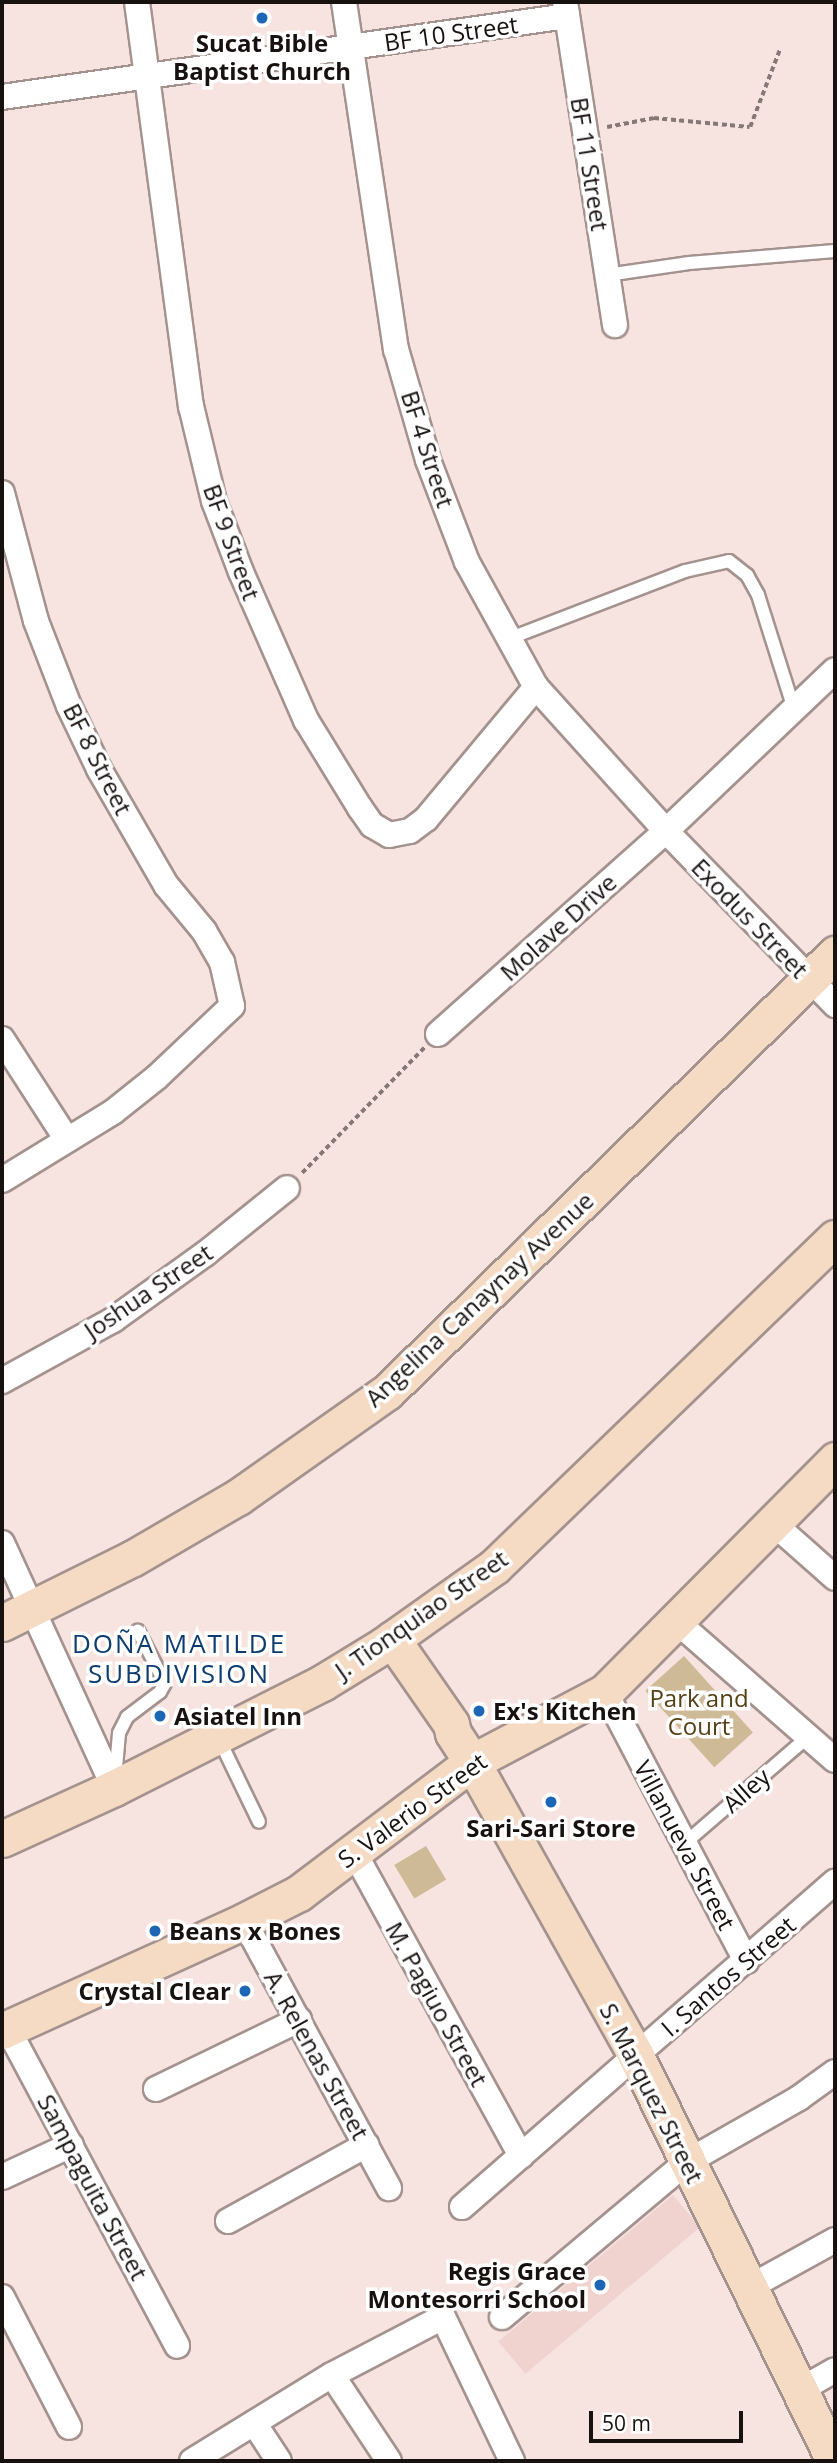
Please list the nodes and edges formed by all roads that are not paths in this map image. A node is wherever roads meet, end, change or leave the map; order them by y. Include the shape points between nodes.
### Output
1 (137, 2) edge
2 (344, 2) edge
3 (566, 9) edge
4 (350, 48) junction
5 (148, 75) junction
6 (2, 97) edge
7 (835, 251) edge
8 (607, 275) junction
9 (615, 325) dead end
10 (2, 500) edge
11 (508, 639) junction
12 (835, 670) edge
13 (536, 687) junction
14 (794, 709) junction
15 (666, 831) junction
16 (835, 954) edge
17 (809, 978) junction
18 (835, 1005) edge
19 (438, 1034) road end
20 (2, 1039) edge
21 (67, 1140) junction
22 (2, 1180) edge
23 (287, 1188) road end
24 (835, 1238) edge
25 (2, 1381) edge
26 (835, 1460) edge
27 (774, 1524) junction
28 (2, 1543) edge
29 (835, 1577) edge
30 (17, 1616) edge
31 (676, 1621) junction
32 (138, 1631) dead end
33 (388, 1642) junction
34 (605, 1692) junction
35 (218, 1736) junction
36 (808, 1737) junction
37 (835, 1760) edge
38 (472, 1762) junction
39 (114, 1788) junction
40 (259, 1822) dead end
41 (2, 1839) edge
42 (685, 1843) junction
43 (354, 1852) junction
44 (835, 1882) edge
45 (244, 1921) junction
46 (746, 1961) junction
47 (299, 2020) junction
48 (5, 2030) edge
49 (636, 2056) junction
50 (835, 2072) edge
51 (156, 2090) dead end
52 (71, 2145) junction
53 (366, 2145) junction
54 (521, 2156) junction
55 (687, 2162) junction
56 (2, 2177) edge
57 (389, 2188) dead end
58 (462, 2207) dead end
59 (228, 2221) dead end
60 (835, 2240) edge
61 (748, 2288) junction
62 (2, 2297) edge
63 (502, 2317) dead end
64 (177, 2346) dead end
65 (835, 2370) edge
66 (332, 2375) junction
67 (800, 2390) junction
68 (254, 2423) junction
69 (69, 2427) dead end
70 (192, 2461) edge
71 (279, 2461) edge
72 (389, 2461) edge
73 (512, 2461) edge
74 (834, 2461) edge

1 - 5 street, BF 9 Street
2 - 4 street, BF 4 Street
3 - 4 street, BF 10 Street
3 - 8 street, BF 11 Street
4 - 5 street, BF 10 Street
4 - 11 street, BF 4 Street via 396,349 428,460 467,562
5 - 6 street, BF 10 Street
5 - 13 street, BF 9 Street via 191,406 214,501 306,720 372,825 389,835 410,831 426,819
7 - 8 lane
8 - 9 street, BF 11 Street
10 - 21 street, BF 8 Street via 36,621 69,706 99,769 166,885 204,931 222,962 232,1006 157,1077
11 - 13 street, BF 4 Street
11 - 14 lane via 685,570 729,561 747,575 758,595
12 - 14 street, Molave Drive
13 - 15 street, BF 4 Street
14 - 15 street, Molave Drive
15 - 17 street, Exodus Street
15 - 19 street, Molave Drive
16 - 17 street, Angelina Canaynay Avenue
17 - 18 street, Exodus Street
17 - 30 street, Angelina Canaynay Avenue via 387,1392 238,1497 133,1558
20 - 21 street
21 - 22 street
23 - 25 street, Joshua Street via 113,1320
24 - 33 street, J. Tionquiao Street via 495,1566
26 - 27 street, S. Valerio Street
27 - 29 street
27 - 31 street, S. Valerio Street
28 - 30 street
30 - 39 street
31 - 34 street, S. Valerio Street
31 - 36 street
32 - 39 lane via 165,1684 127,1717 119,1733
33 - 35 street, J. Tionquiao Street via 322,1683
33 - 38 street, S. Marquez Street via 451,1724
34 - 38 street, S. Valerio Street
34 - 42 street, Villanueva Street
35 - 39 street, J. Tionquiao Street
35 - 40 lane
36 - 37 street
36 - 42 lane, Alley
38 - 43 street, S. Valerio Street
38 - 49 street, S. Marquez Street
39 - 41 street, J. Tionquiao Street
42 - 46 street, Villanueva Street
43 - 45 street, S. Valerio Street via 299,1892
43 - 54 street, M. Pagiuo Street
44 - 46 street, I. Santos Street
45 - 47 street, A. Relenas Street
45 - 48 street, S. Valerio Street
46 - 49 street, I. Santos Street
47 - 51 street
47 - 53 street, A. Relenas Street
48 - 52 street, Sampaguita Street
49 - 54 street, I. Santos Street
49 - 55 street, S. Marquez Street
50 - 55 street via 799,2098
52 - 56 street
52 - 64 street, Sampaguita Street
53 - 57 street, A. Relenas Street
53 - 59 street
54 - 58 street, I. Santos Street
55 - 61 street, S. Marquez Street
55 - 63 street
60 - 61 street
61 - 67 street, S. Marquez Street
62 - 69 street
65 - 67 street
66 - 68 street
66 - 72 street
66 - 73 street via 443,2317
67 - 74 street, S. Marquez Street
68 - 70 street
68 - 71 street

